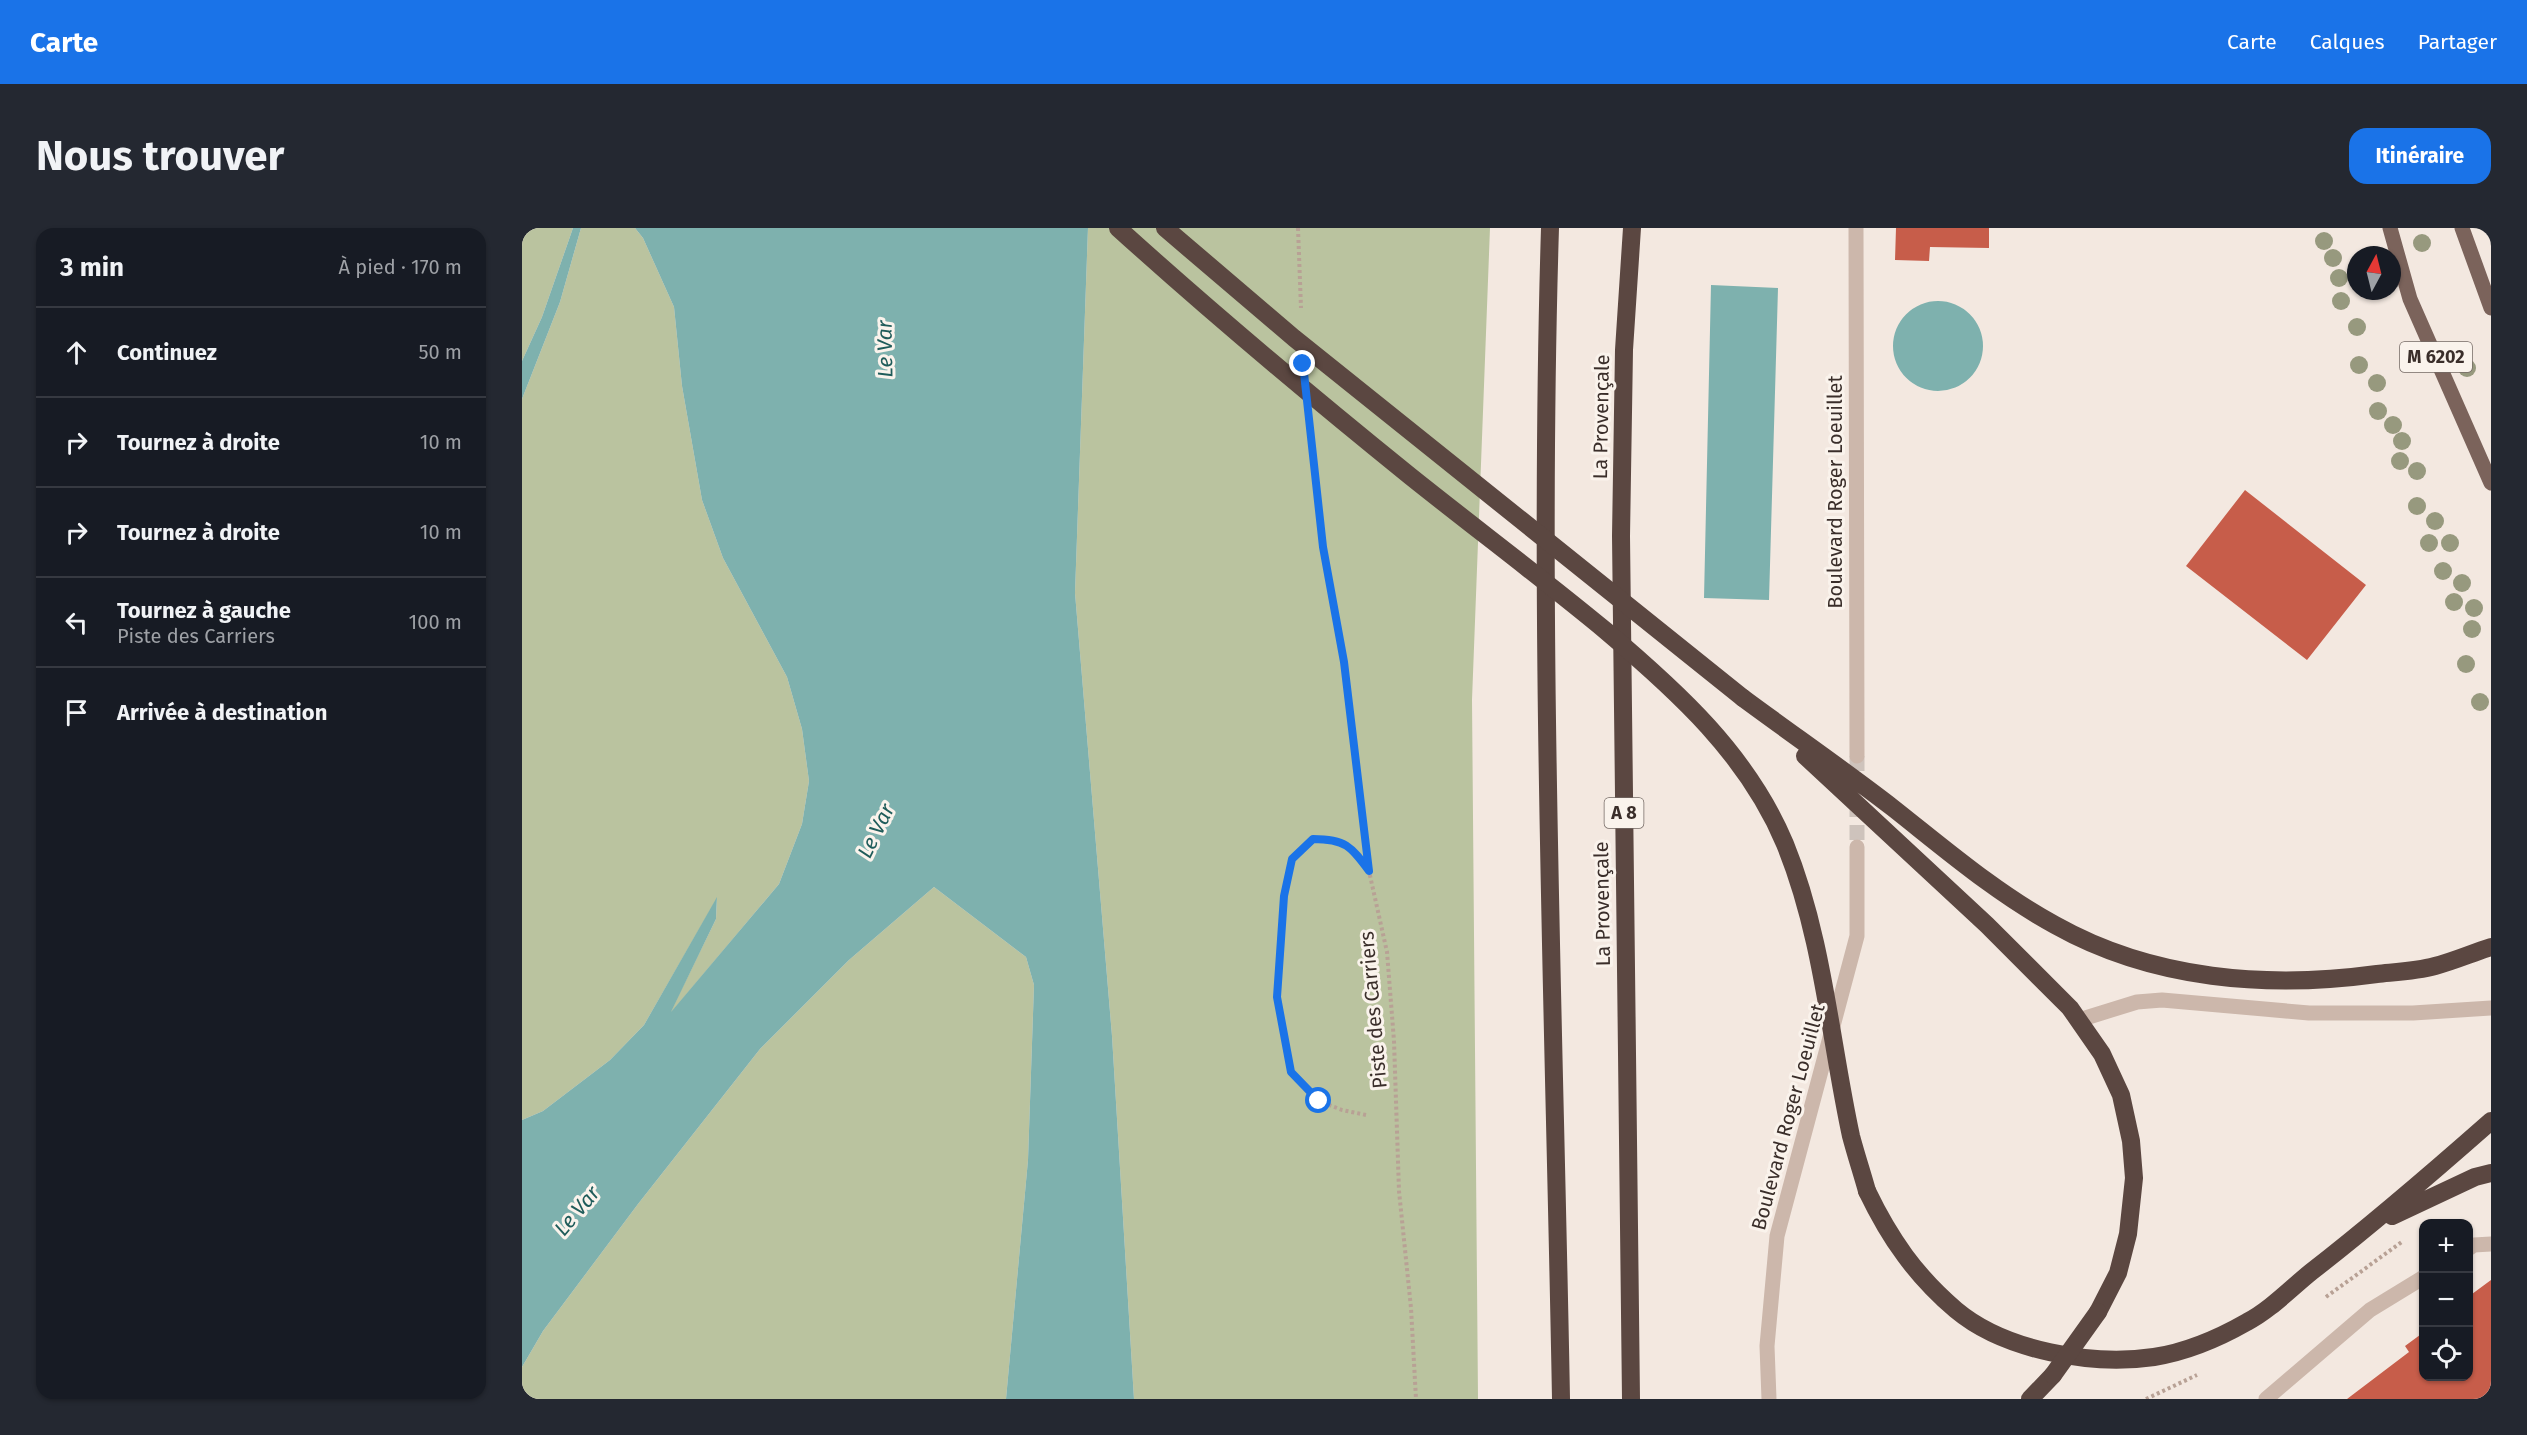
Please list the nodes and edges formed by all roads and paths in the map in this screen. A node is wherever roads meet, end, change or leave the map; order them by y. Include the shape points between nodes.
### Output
1 (1118, 228) edge
2 (1165, 228) edge
3 (1298, 228) edge
4 (1550, 228) edge
5 (1632, 228) edge
6 (1856, 228) edge
7 (2390, 228) edge
8 (2462, 228) edge
9 (2491, 308) edge
10 (1301, 319) dead end
11 (1309, 422) dead end
12 (2491, 483) edge
13 (1743, 698) junction
14 (1857, 756) tunnel mouth
15 (1857, 847) tunnel mouth
16 (1369, 871) junction
17 (2491, 947) edge
18 (2491, 1008) edge
19 (2079, 1020) junction
20 (1366, 1115) dead end
21 (2491, 1120) edge
22 (2491, 1173) edge
23 (2374, 1224) junction
24 (2491, 1244) edge
25 (2473, 1246) edge
26 (2419, 1280) edge
27 (1416, 1399) edge
28 (1561, 1399) edge
29 (1631, 1399) edge
30 (1769, 1399) edge
31 (2030, 1399) edge
32 (2266, 1399) edge

1 - 23 highway, bridge via 1255,348 1654,672 1742,766 1784,842 1803,895 1852,1138 1867,1191 1885,1230 1916,1270 1957,1311 2001,1337 2034,1348 2103,1361 2155,1357 2200,1344 2248,1321
2 - 13 highway, bridge via 1294,338
3 - 10 path
4 - 28 highway via 1545,372 1549,839
5 - 29 highway, La Provençale / A 8 via 1624,350 1622,536
6 - 14 street, Boulevard Roger Loeuillet
7 - 12 main road, M 6202 via 2410,299
8 - 9 main road
11 - 16 path, Piste des Carriers
13 - 17 highway via 2002,893 2056,926 2152,964 2198,975 2264,981 2343,979 2433,967
13 - 19 highway via 1987,925
15 - 30 street, Boulevard Roger Loeuillet via 1857,936 1777,1236 1767,1346
16 - 20 path via 1353,848 1335,839 1313,839 1292,859 1284,896 1277,997 1291,1072 1319,1101
16 - 27 path, Piste des Carriers via 1387,952 1399,1191
18 - 19 street via 2310,1013 2162,1000 2137,1002
19 - 31 highway, bridge via 2103,1054 2121,1095 2134,1178 2128,1234 2118,1273 2098,1312 2053,1375
21 - 23 highway
22 - 23 highway
24 - 25 street
26 - 32 street via 2370,1310

